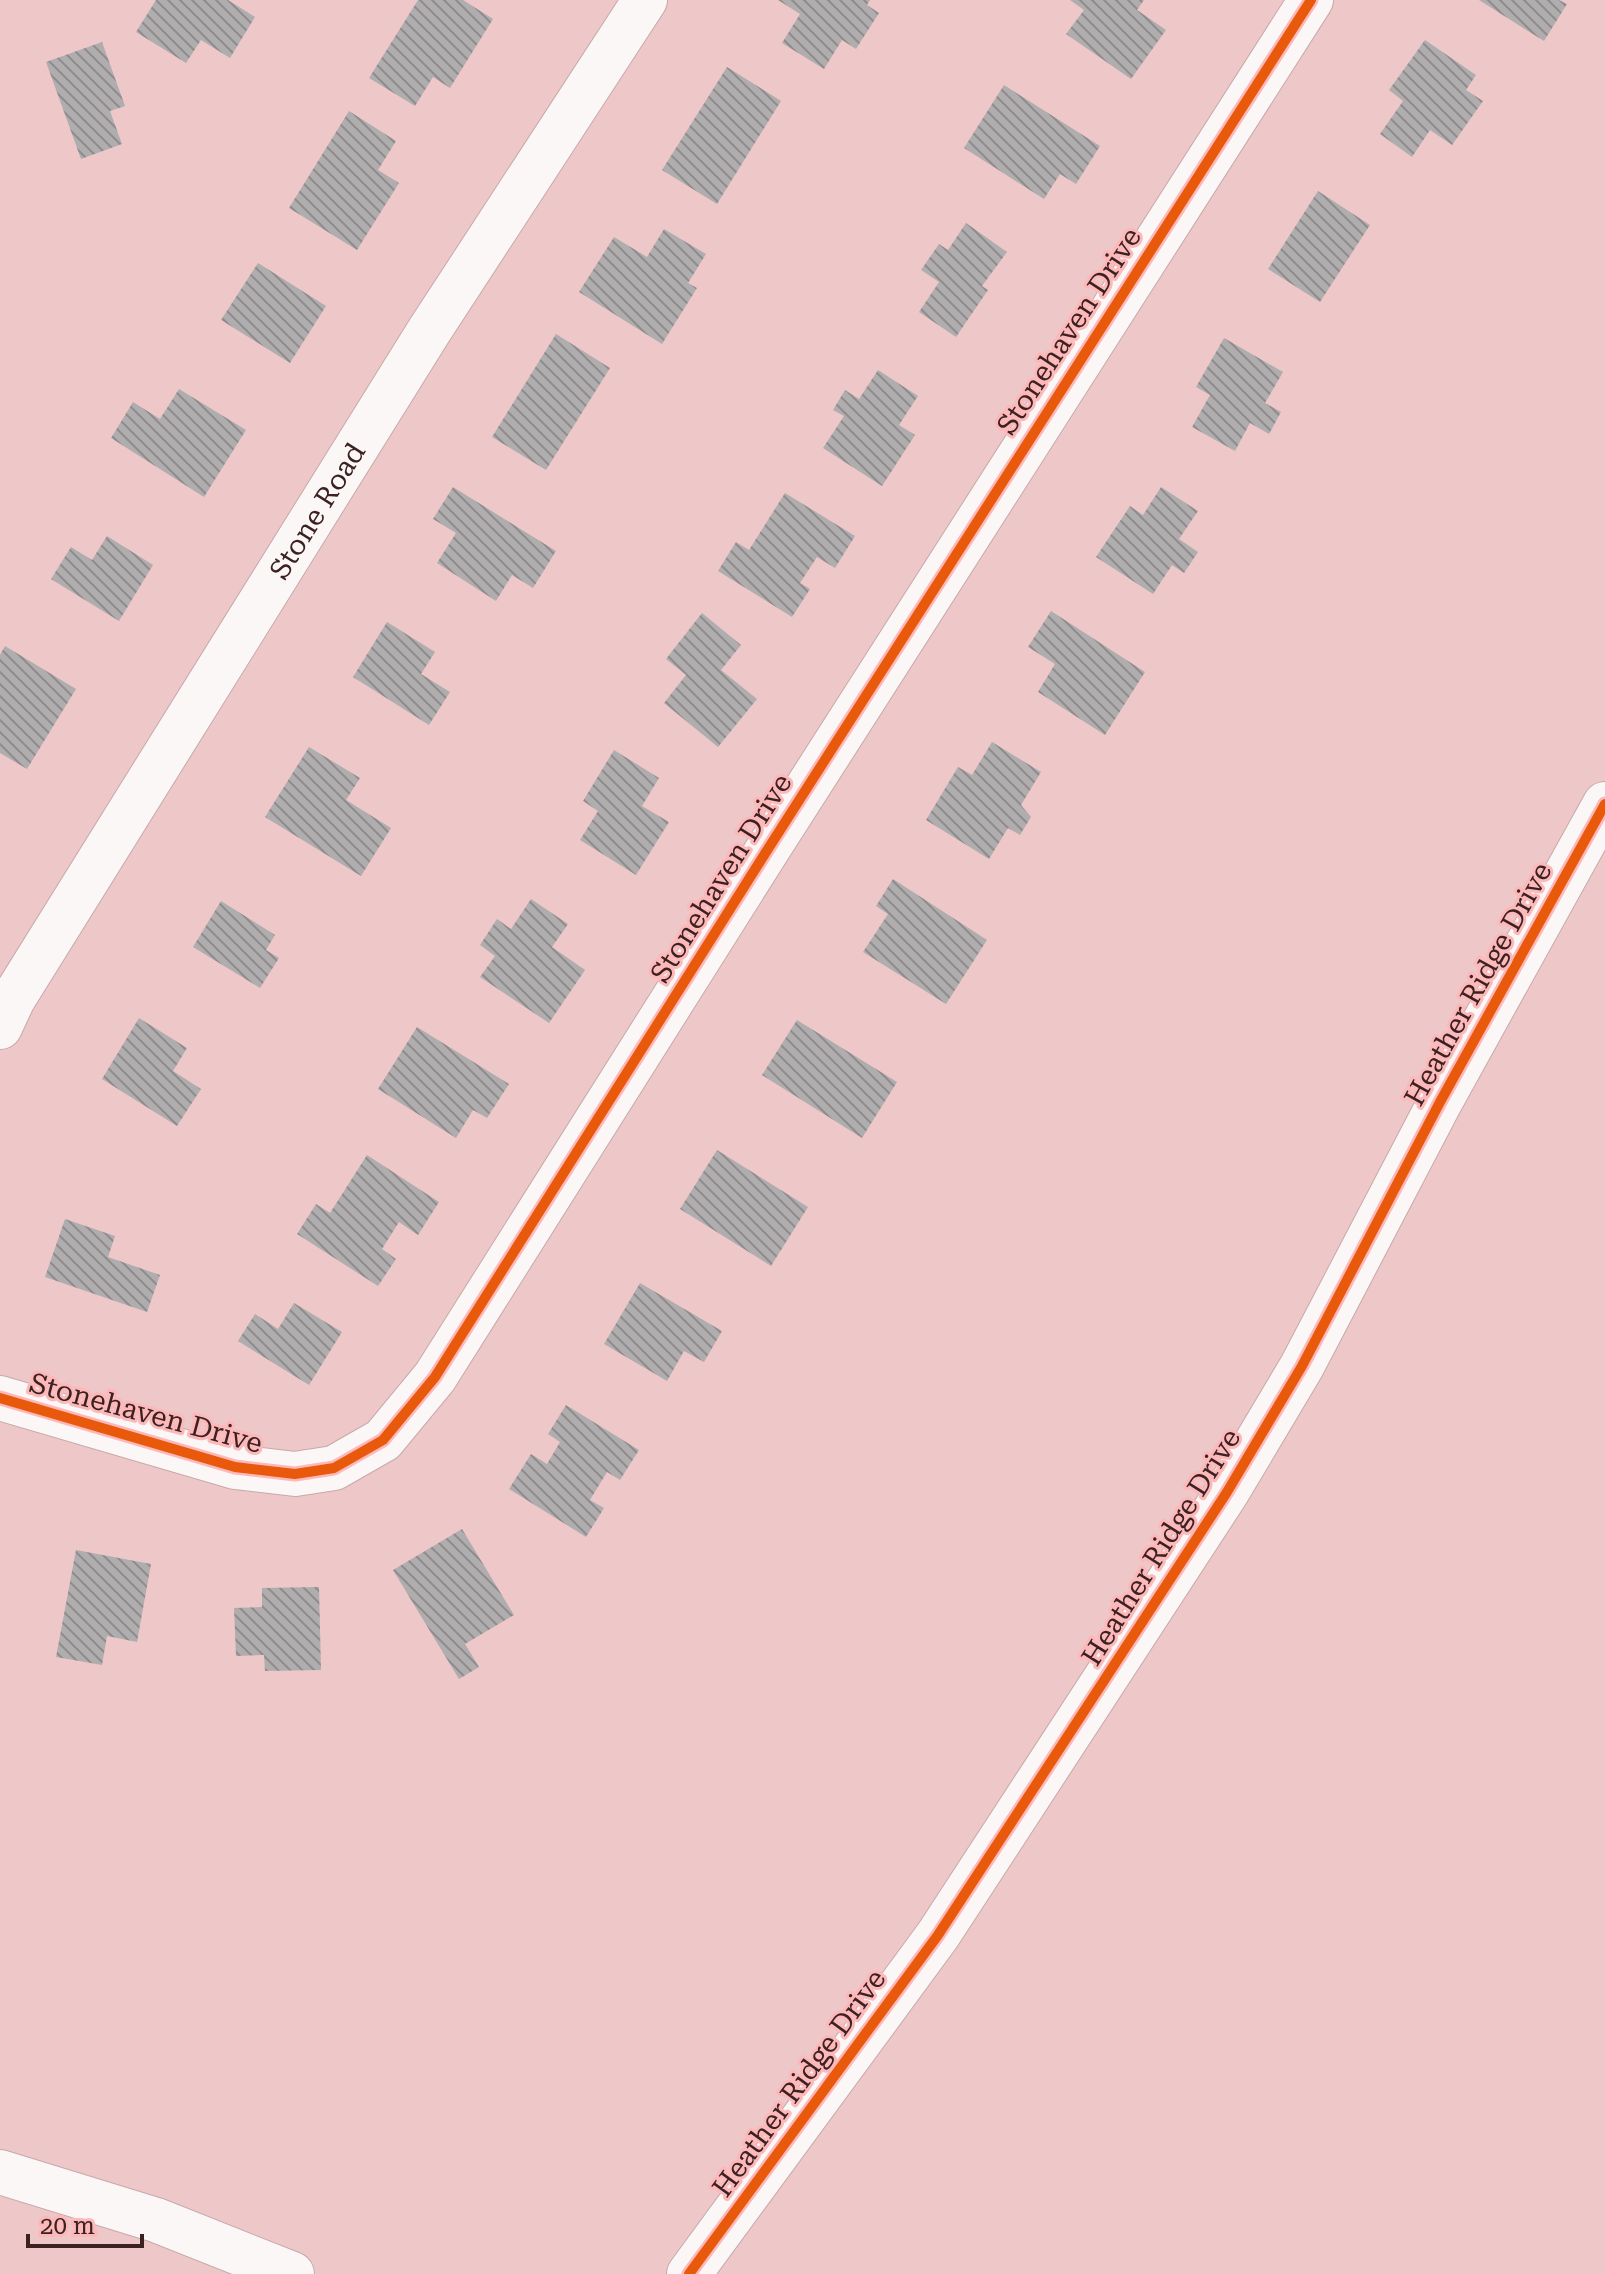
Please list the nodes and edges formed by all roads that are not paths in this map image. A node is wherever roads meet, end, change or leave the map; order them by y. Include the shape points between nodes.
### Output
1 (645, 0) edge
2 (1311, 0) edge
3 (1605, 804) edge
4 (0, 1027) edge
5 (0, 1398) edge
6 (0, 2172) edge
7 (292, 2274) edge
8 (689, 2274) edge

1 - 4 street, Stone Road via 429,331
2 - 5 street, Stonehaven Drive via 435,1377 383,1440 334,1468 295,1474 235,1467
3 - 8 street, Heather Ridge Drive via 1302,1366 1227,1492 938,1935
6 - 7 street via 156,2220

